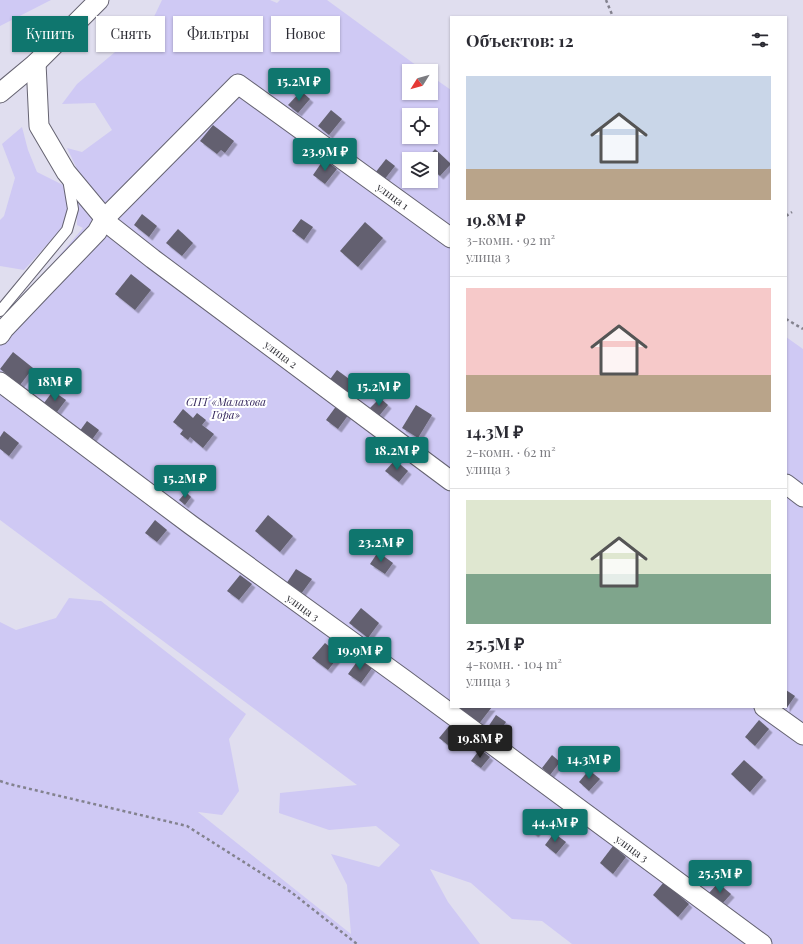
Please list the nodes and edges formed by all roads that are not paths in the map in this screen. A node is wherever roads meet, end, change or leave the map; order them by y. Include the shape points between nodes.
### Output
1 (99, 0) edge
2 (36, 63) junction
3 (0, 93) edge
4 (66, 172) junction
5 (108, 222) junction
6 (450, 237) edge
7 (0, 311) edge
8 (0, 335) edge
9 (0, 382) edge
10 (450, 480) edge
11 (787, 485) edge
12 (803, 497) edge
13 (765, 708) edge
14 (803, 735) edge
15 (762, 944) edge

1 - 2 street
2 - 3 street
2 - 4 street, улица 2 via 40,126
4 - 5 street, улица 2
4 - 7 lane via 73,209 67,230
5 - 6 street, улица 1 via 238,84
5 - 8 street
5 - 10 street, улица 2 via 153,259
9 - 15 street, улица 3
11 - 12 street
13 - 14 street

